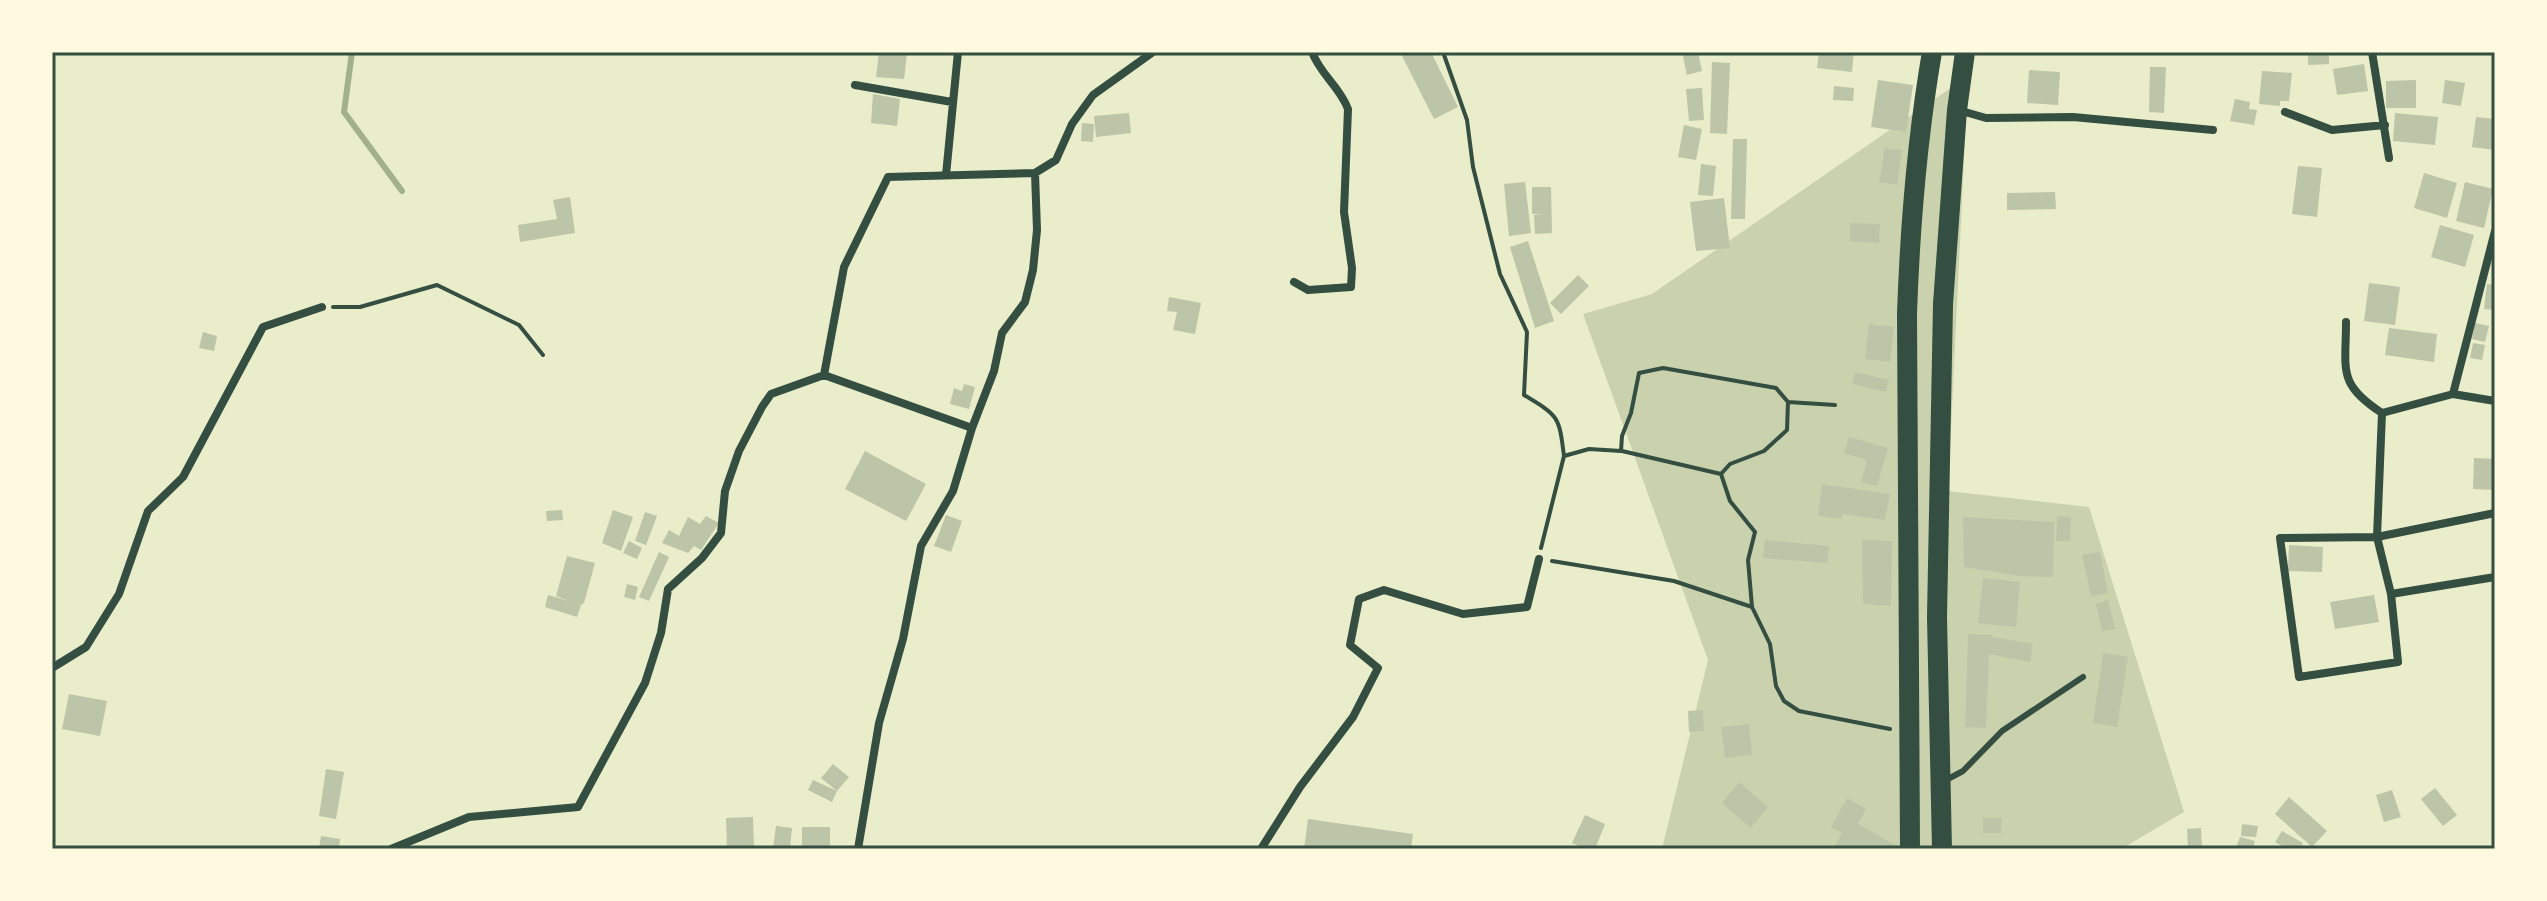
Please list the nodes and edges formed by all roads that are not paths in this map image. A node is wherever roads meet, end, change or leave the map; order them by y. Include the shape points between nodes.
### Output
1 (958, 52) edge
2 (1153, 52) edge
3 (1312, 52) edge
4 (1932, 52) edge
5 (1965, 52) edge
6 (2372, 52) edge
7 (855, 85) dead end
8 (952, 102) junction
9 (1957, 110) junction
10 (2285, 112) dead end
11 (2385, 125) junction
12 (2213, 130) dead end
13 (2389, 158) dead end
14 (1035, 173) junction
15 (946, 175) junction
16 (2495, 231) edge
17 (1294, 282) dead end
18 (322, 307) road end
19 (2346, 322) dead end
20 (824, 375) junction
21 (2453, 394) junction
22 (2495, 401) edge
23 (2382, 413) junction
24 (972, 428) junction
25 (2495, 513) edge
26 (2377, 537) junction
27 (1539, 559) road end
28 (2495, 577) edge
29 (2391, 594) junction
30 (52, 668) edge
31 (2083, 677) dead end
32 (1910, 780) junction
33 (1941, 782) junction
34 (391, 849) edge
35 (858, 849) edge
36 (1261, 849) edge
37 (1910, 849) edge
38 (1942, 849) edge

1 - 8 street
2 - 14 street via 1093,95 1056,160
3 - 17 street via 1348,109 1344,212 1351,287 1308,290
4 - 32 highway via 1910,231 1907,314
5 - 9 highway
6 - 11 street
7 - 8 street
8 - 15 street
9 - 12 street via 1986,118 2073,117
9 - 33 highway via 1941,361
10 - 11 street via 2332,130
11 - 13 street
14 - 15 street
14 - 24 street via 1033,270 1025,302 1002,333
15 - 20 street via 888,177 844,267
16 - 21 street
18 - 30 street via 263,327 183,477 148,511 119,594 86,647
19 - 23 street via 2346,379
20 - 24 street
20 - 34 street via 771,394 762,407 725,491 721,533 668,589 645,683 578,807 469,817
21 - 22 street
21 - 23 street
23 - 26 street
24 - 35 street via 953,491 921,546 879,723
25 - 26 street
26 - 29 street
26 - 29 street via 2280,538 2299,677 2398,662
27 - 36 street via 1527,607 1463,614 1384,590 1359,599 1350,645 1378,668 1353,717
28 - 29 street
31 - 33 lane via 2002,731 1963,771
32 - 33 lane
32 - 37 highway
33 - 38 highway

